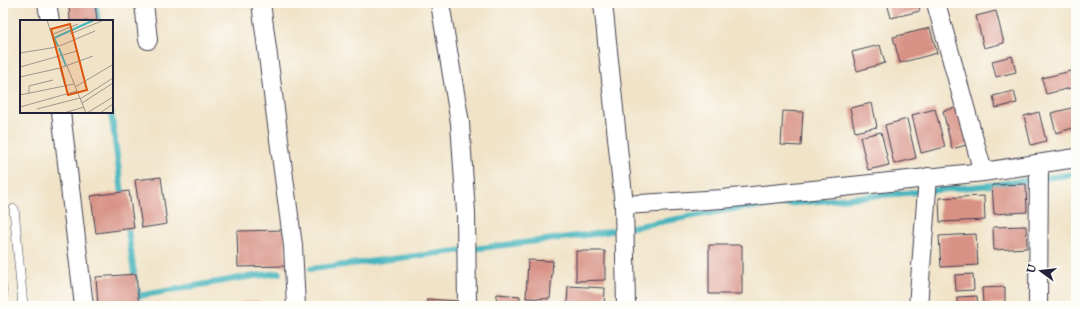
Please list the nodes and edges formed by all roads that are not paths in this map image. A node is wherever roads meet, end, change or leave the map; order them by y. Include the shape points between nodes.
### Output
1 (48, 3) edge
2 (144, 3) edge
3 (262, 3) edge
4 (440, 3) edge
5 (603, 3) edge
6 (936, 3) edge
7 (50, 20) edge
8 (148, 40) dead end
9 (61, 113) edge
10 (1076, 158) edge
11 (1039, 164) junction
12 (983, 172) junction
13 (928, 177) junction
14 (624, 205) junction
15 (14, 208) dead end
16 (23, 306) edge
17 (84, 306) edge
18 (296, 306) edge
19 (467, 306) edge
20 (626, 306) edge
21 (918, 306) edge
22 (1038, 306) edge

1 - 7 street
2 - 8 street
3 - 18 street via 293,246
4 - 19 street via 460,123 466,212
5 - 14 street
6 - 12 street
9 - 17 street
10 - 11 street
11 - 12 street
11 - 22 street
12 - 13 street
13 - 14 street via 722,199
13 - 21 street
14 - 20 street
15 - 16 lane

